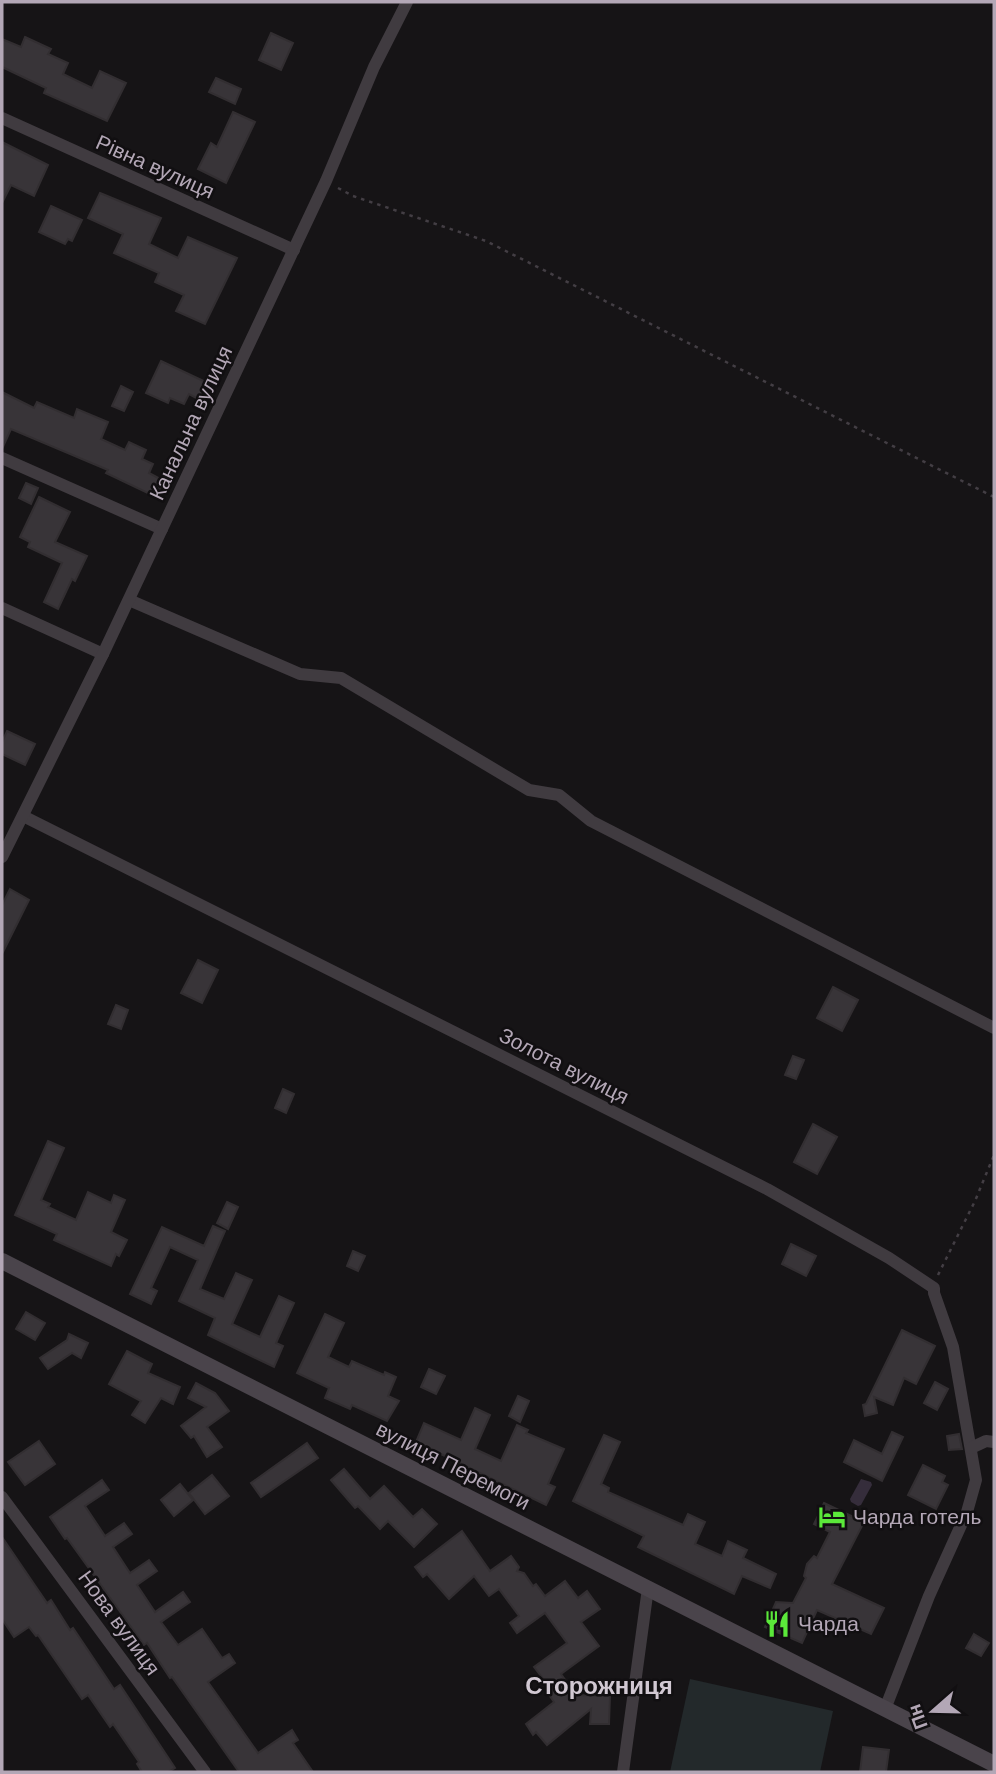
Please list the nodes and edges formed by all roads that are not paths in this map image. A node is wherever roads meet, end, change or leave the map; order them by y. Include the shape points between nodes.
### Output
1 (407, 2) edge
2 (2, 118) edge
3 (294, 250) junction
4 (2, 458) edge
5 (162, 530) junction
6 (129, 600) junction
7 (2, 608) edge
8 (103, 654) junction
9 (23, 816) junction
10 (2, 858) edge
11 (994, 1028) edge
12 (2, 1261) edge
13 (994, 1442) edge
14 (971, 1448) junction
15 (2, 1497) edge
16 (648, 1588) junction
17 (884, 1709) junction
18 (994, 1765) edge
19 (205, 1772) edge
20 (622, 1772) edge

1 - 3 street, Канальна вулиця
2 - 3 street, Рівна вулиця
3 - 5 street, Канальна вулиця
4 - 5 street
5 - 6 street, Канальна вулиця
6 - 8 street, Канальна вулиця
6 - 11 street via 300,674 341,678 528,790 559,795 591,821
7 - 8 street
8 - 9 street, Канальна вулиця
9 - 10 street, Канальна вулиця
9 - 14 street, Золота вулиця via 767,1189 934,1287 953,1347
12 - 16 street, вулиця Перемоги
13 - 14 street
14 - 17 street via 976,1480 967,1511
15 - 19 street, Нова вулиця
16 - 17 street, вулиця Перемоги
16 - 20 street
17 - 18 street, вулиця Перемоги

